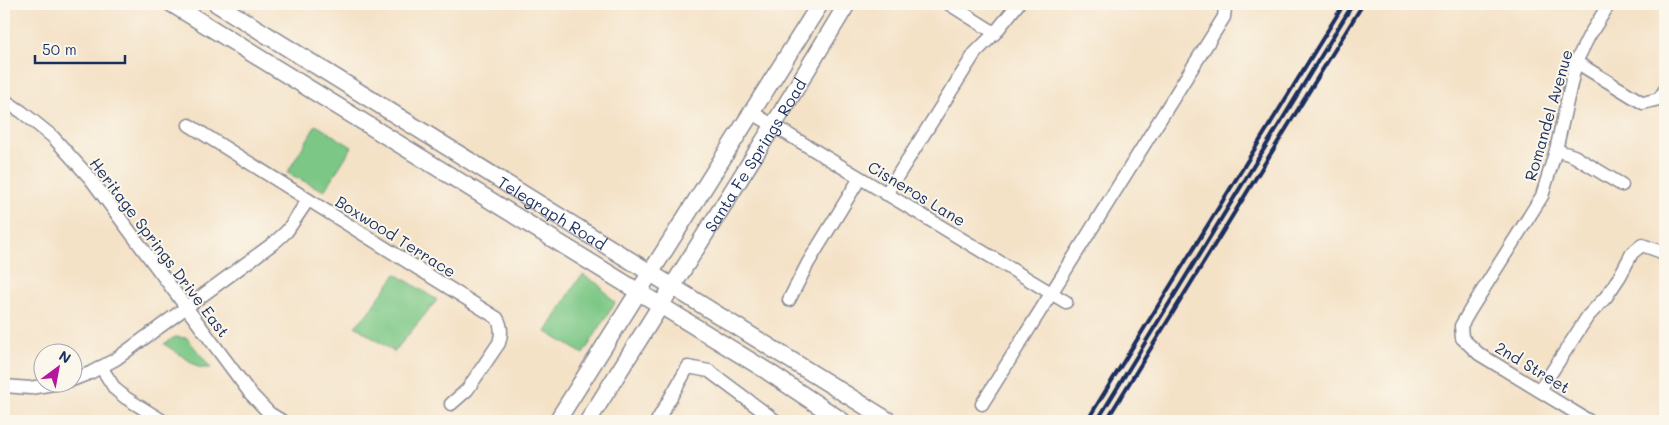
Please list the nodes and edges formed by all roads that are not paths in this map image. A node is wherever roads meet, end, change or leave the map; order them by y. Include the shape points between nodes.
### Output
1 (172, 4) edge
2 (216, 4) edge
3 (820, 4) edge
4 (847, 4) edge
5 (949, 4) edge
6 (1018, 4) edge
7 (1609, 4) edge
8 (1225, 5) edge
9 (995, 33) junction
10 (1576, 62) junction
11 (1665, 90) edge
12 (4, 100) edge
13 (751, 112) junction
14 (189, 125) dead end
15 (773, 126) junction
16 (1556, 150) junction
17 (860, 178) junction
18 (1622, 185) dead end
19 (886, 194) junction
20 (308, 200) junction
21 (1665, 255) edge
22 (650, 272) junction
23 (673, 286) junction
24 (638, 292) junction
25 (1051, 293) junction
26 (789, 300) dead end
27 (1066, 302) dead end
28 (660, 305) junction
29 (186, 308) junction
30 (1462, 338) joint
31 (100, 367) junction
32 (82, 375) edge
33 (4, 386) edge
34 (32, 388) edge
35 (1540, 390) junction
36 (451, 404) dead end
37 (982, 404) dead end
38 (163, 421) edge
39 (282, 421) edge
40 (557, 421) edge
41 (588, 421) edge
42 (657, 421) edge
43 (776, 421) edge
44 (842, 421) edge
45 (889, 421) edge
46 (1589, 421) edge

1 - 24 main road, Telegraph Road
2 - 22 main road, Telegraph Road
3 - 13 main road, Santa Fe Springs Road
4 - 15 main road, Santa Fe Springs Road
5 - 9 street
6 - 9 street
7 - 10 street, Romandel Avenue
8 - 25 street via 1224,17
9 - 19 street via 974,53
10 - 11 street via 1643,103 1659,99
10 - 16 street, Romandel Avenue
12 - 29 street, Heritage Springs Drive East via 53,137 90,178
13 - 15 street, Cisneros Lane
13 - 22 main road, Santa Fe Springs Road
14 - 20 street, Boxwood Terrace
15 - 17 street, Cisneros Lane
15 - 23 main road, Santa Fe Springs Road
16 - 18 street via 1574,156
16 - 30 street, Romandel Avenue via 1542,196 1468,312 1461,326
17 - 19 street, Cisneros Lane
17 - 26 street
19 - 25 street, Cisneros Lane
20 - 29 street via 287,231 275,242
20 - 36 street, Boxwood Terrace via 497,318 501,324 499,342 467,390
21 - 35 street via 1642,246 1632,253 1606,297 1588,316
22 - 23 main road, Telegraph Road
22 - 24 main road, Santa Fe Springs Road
23 - 28 main road, Santa Fe Springs Road
23 - 45 main road, Telegraph Road
24 - 28 main road, Telegraph Road
24 - 40 main road, Santa Fe Springs Road
25 - 27 street, Cisneros Lane
25 - 37 street
28 - 41 main road, Santa Fe Springs Road
28 - 44 main road, Telegraph Road
29 - 31 street
29 - 39 street, Heritage Springs Drive East via 250,394
30 - 35 street, 2nd Street via 1479,354
31 - 32 street
31 - 38 street via 115,389
33 - 34 street
35 - 46 street, 2nd Street
42 - 43 street via 688,367 709,371

